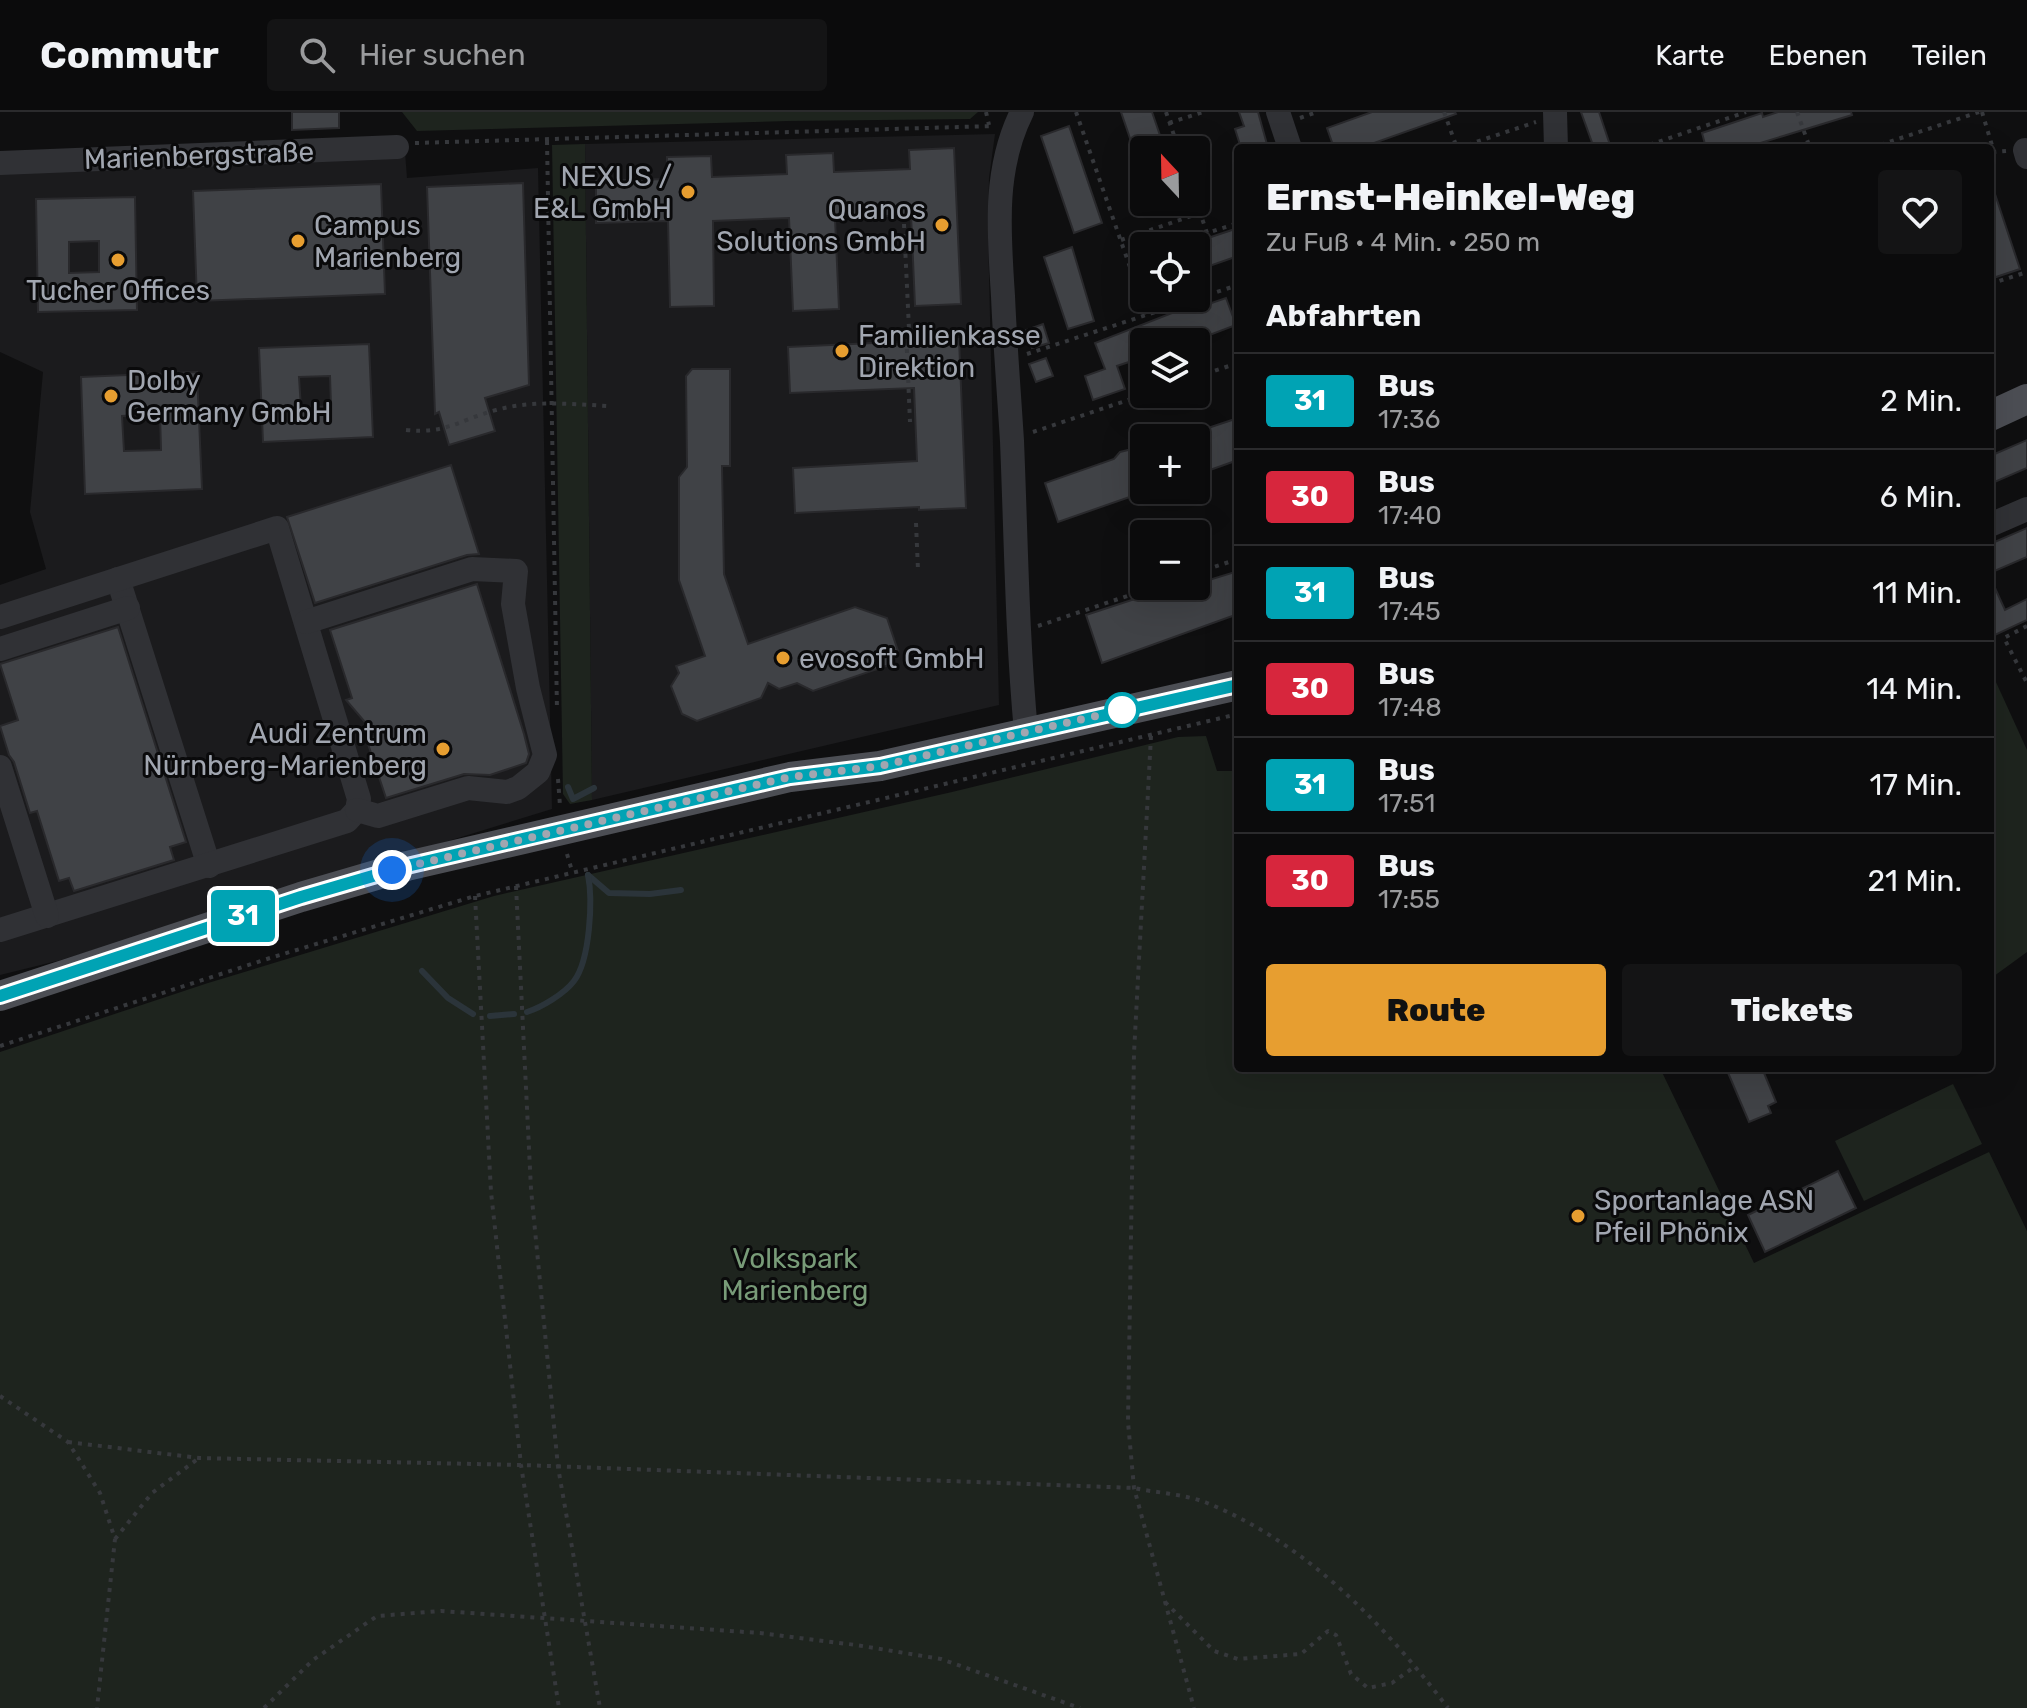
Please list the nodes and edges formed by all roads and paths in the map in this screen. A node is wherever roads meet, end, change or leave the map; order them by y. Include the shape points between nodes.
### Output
1 (986, 112) edge
2 (1076, 112) edge
3 (1166, 112) edge
4 (1203, 112) edge
5 (1278, 112) edge
6 (1444, 112) edge
7 (1746, 112) edge
8 (1797, 112) edge
9 (1980, 112) edge
10 (1556, 114) edge
11 (1008, 123) edge
12 (1169, 123) junction
13 (1174, 136) edge
14 (547, 141) junction
15 (1289, 144) edge
16 (1456, 144) edge
17 (1470, 144) edge
18 (1556, 144) edge
19 (1652, 144) edge
20 (1809, 144) edge
21 (1883, 144) edge
22 (1991, 144) edge
23 (397, 147) joint
24 (1994, 152) edge
25 (2026, 153) edge
26 (0, 163) edge
27 (1191, 216) edge
28 (1201, 216) edge
29 (904, 224) dead end
30 (1234, 224) edge
31 (1121, 240) junction
32 (2027, 272) edge
33 (1994, 283) edge
34 (1234, 286) edge
35 (1147, 316) junction
36 (1006, 361) junction
37 (1234, 364) edge
38 (1210, 372) edge
39 (1130, 399) edge
40 (2027, 399) edge
41 (552, 404) junction
42 (608, 406) dead end
43 (1994, 414) edge
44 (910, 422) dead end
45 (406, 430) dead end
46 (1011, 439) junction
47 (2027, 509) edge
48 (916, 523) dead end
49 (1994, 523) edge
50 (1234, 560) edge
51 (1210, 568) edge
52 (918, 570) dead end
53 (118, 579) junction
54 (1130, 595) edge
55 (128, 608) junction
56 (0, 617) edge
57 (306, 622) junction
58 (2027, 626) edge
59 (1017, 633) junction
60 (0, 649) edge
61 (2027, 683) edge
62 (1234, 686) edge
63 (1234, 715) edge
64 (557, 723) dead end
65 (1026, 732) junction
66 (1151, 736) junction
67 (0, 767) edge
68 (558, 771) dead end
69 (357, 810) junction
70 (567, 851) junction
71 (209, 866) junction
72 (516, 886) junction
73 (475, 896) junction
74 (294, 909) junction
75 (47, 916) junction
76 (0, 930) edge
77 (0, 996) edge
78 (0, 1017) edge
79 (0, 1046) edge
80 (0, 1396) edge
81 (68, 1442) junction
82 (199, 1458) junction
83 (521, 1465) junction
84 (558, 1467) junction
85 (1134, 1488) junction
86 (115, 1539) junction
87 (1164, 1600) junction
88 (543, 1616) junction
89 (583, 1621) junction
90 (1414, 1667) junction
91 (97, 1708) edge
92 (264, 1708) edge
93 (559, 1708) edge
94 (600, 1708) edge
95 (1080, 1708) edge
96 (1194, 1708) edge
97 (1448, 1708) edge

1 - 11 path
2 - 31 path
3 - 12 path
4 - 12 path
5 - 15 street
6 - 16 path
7 - 19 path
8 - 20 path
9 - 21 path
9 - 22 path
10 - 17 path
10 - 18 street
11 - 14 path
11 - 36 street via 998,228
12 - 13 path
14 - 23 path
14 - 41 path
23 - 26 street, Marienbergstraße
24 - 25 path
27 - 31 path
28 - 30 path via 1207,233
29 - 44 path
31 - 35 path
32 - 33 path
34 - 35 path
35 - 36 path
36 - 46 street
37 - 38 path
39 - 46 path
40 - 43 main road
41 - 42 path
41 - 45 path via 495,410 433,433
41 - 64 path
46 - 59 street
47 - 49 street
48 - 52 path
50 - 51 path
53 - 55 street
53 - 56 street
53 - 57 street via 277,528
54 - 59 path
55 - 60 street
55 - 71 street
57 - 69 street via 359,799
57 - 69 street via 472,569 516,571 513,604 545,755 538,772 507,792 468,788 378,816
58 - 61 path via 2004,638
59 - 65 street
62 - 65 main road
63 - 66 path
65 - 70 main road via 880,766 790,777
66 - 70 path
66 - 85 path via 1129,1263 1128,1422
67 - 75 street
68 - 70 path
69 - 71 street via 347,821
70 - 72 path
70 - 74 main road
71 - 75 street
72 - 73 path
72 - 84 path via 531,1189
73 - 79 path
73 - 83 path via 491,1192
74 - 77 main road
74 - 78 main road
75 - 76 street
80 - 81 path
81 - 82 path
81 - 86 path via 100,1493
82 - 83 path
82 - 86 path via 152,1493
83 - 84 path
83 - 88 path
84 - 85 path
84 - 89 path
85 - 87 path
85 - 90 path via 1203,1502 1279,1543 1350,1595
86 - 91 path
87 - 90 path via 1214,1651 1238,1659 1301,1654 1328,1631 1336,1635 1351,1674 1368,1688 1392,1683
87 - 96 path
88 - 89 path
88 - 92 path via 441,1611 377,1616 313,1660
88 - 93 path
89 - 94 path
89 - 95 path via 760,1633 941,1659
90 - 97 path

